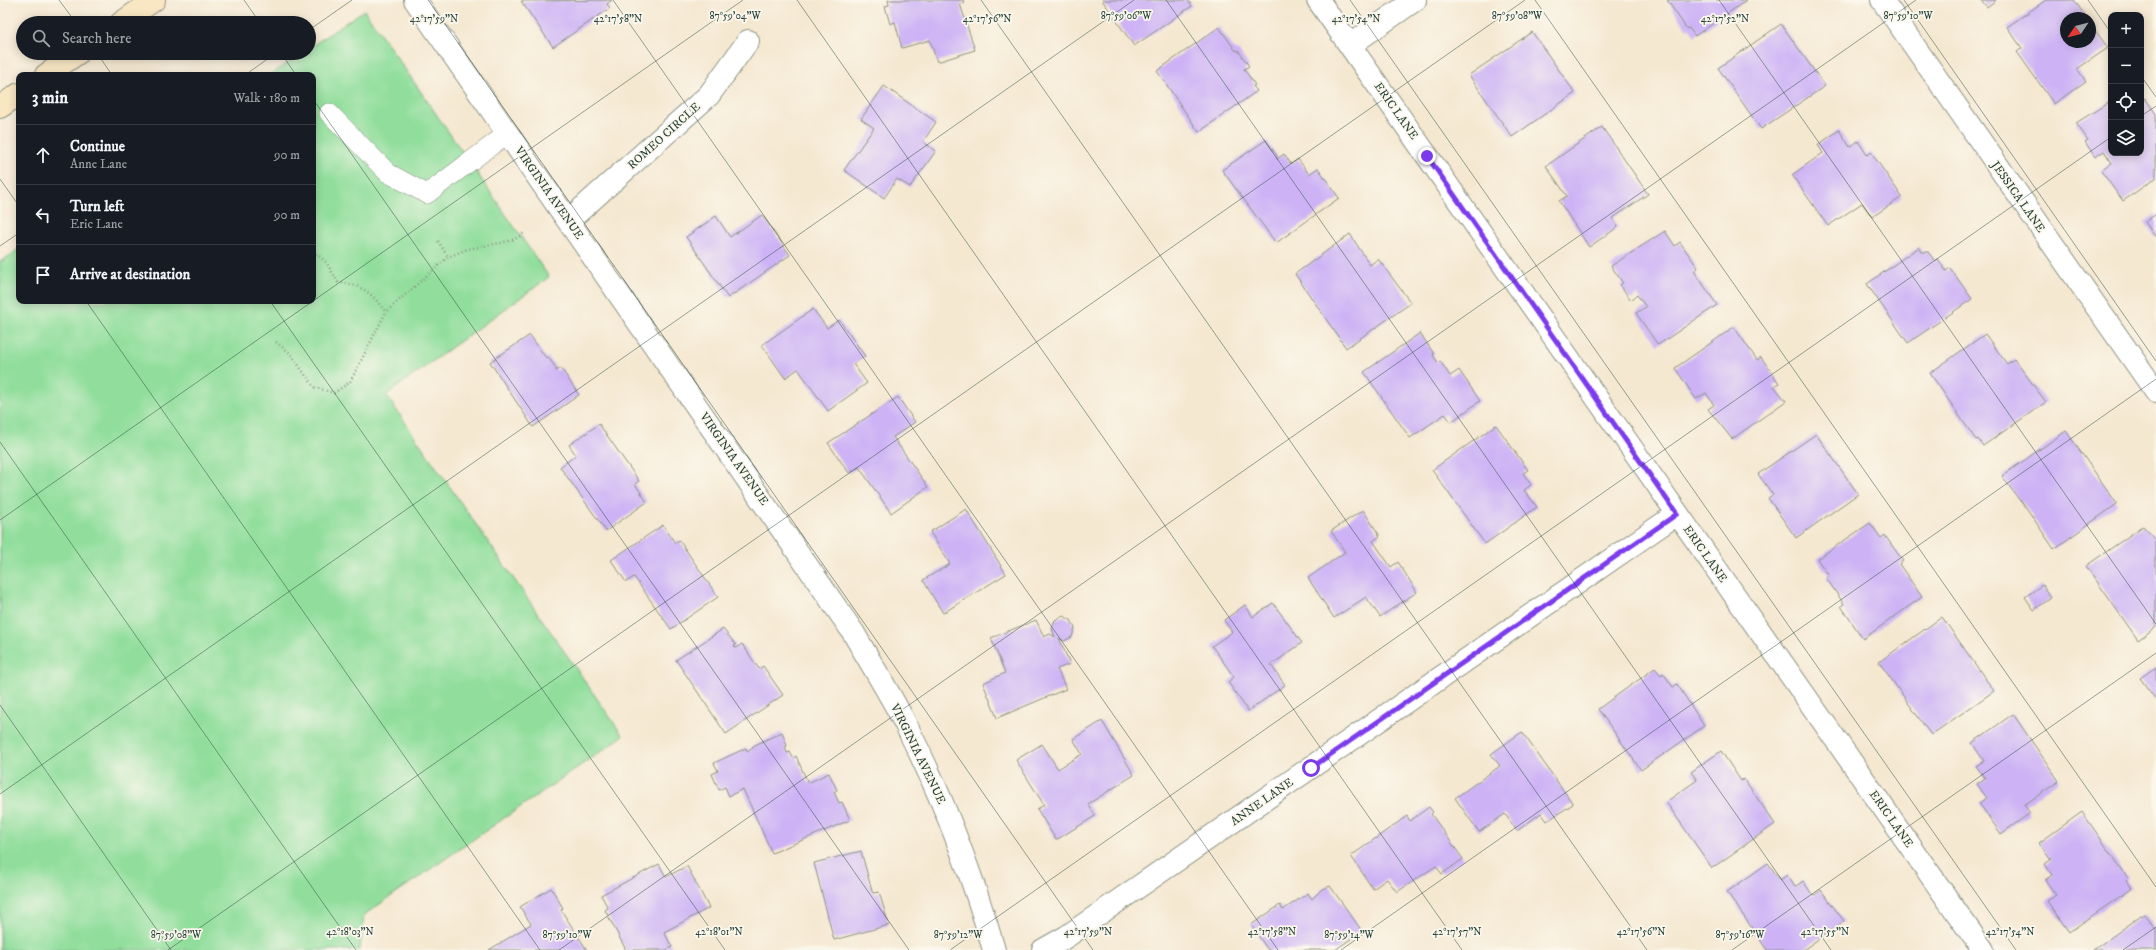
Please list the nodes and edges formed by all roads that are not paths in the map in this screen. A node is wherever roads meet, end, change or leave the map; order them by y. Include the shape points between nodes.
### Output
1 (154, 0) edge
2 (415, 0) edge
3 (1318, 0) edge
4 (1415, 0) edge
5 (1882, 0) edge
6 (131, 16) edge
7 (748, 41) dead end
8 (1350, 45) junction
9 (68, 60) edge
10 (50, 72) edge
11 (16, 96) edge
12 (0, 107) edge
13 (329, 113) dead end
14 (508, 133) junction
15 (568, 221) junction
16 (2156, 392) edge
17 (1677, 514) junction
18 (994, 950) edge
19 (1043, 950) edge
20 (1983, 950) edge

1 - 6 main road
2 - 14 street, VIRGINIA AVENUE
3 - 8 street, ERIC LANE
4 - 8 street
5 - 16 street, JESSICA LANE
7 - 15 street, ROMEO CIRCLE via 709,95
8 - 17 street, ERIC LANE
9 - 10 main road
11 - 12 main road
13 - 14 lane via 388,173 427,194
14 - 15 street, VIRGINIA AVENUE
15 - 18 street, VIRGINIA AVENUE via 853,632 907,727 943,805 980,902
17 - 19 street, ANNE LANE via 1066,937
17 - 20 street, ERIC LANE

